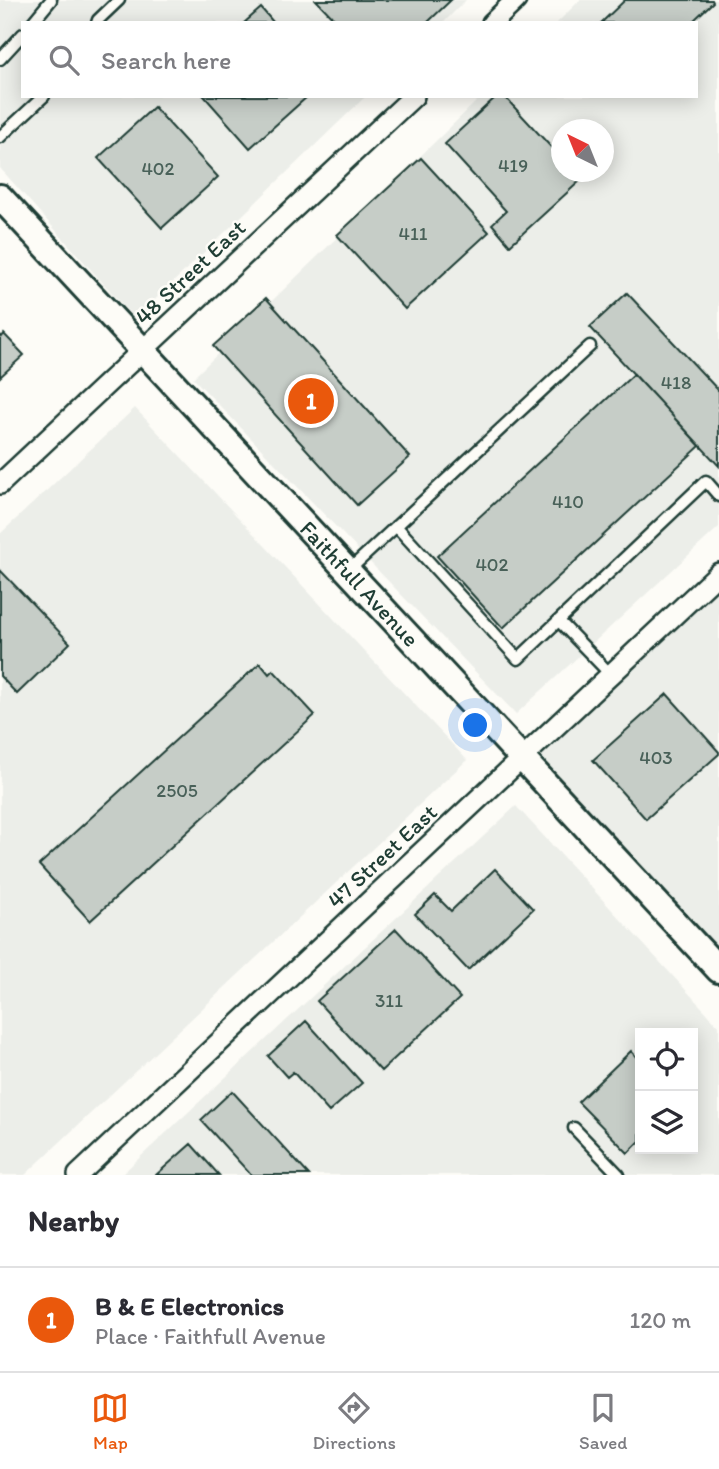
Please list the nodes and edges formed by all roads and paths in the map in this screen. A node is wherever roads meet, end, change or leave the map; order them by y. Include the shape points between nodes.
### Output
1 (51, 0) edge
2 (119, 0) edge
3 (516, 0) edge
4 (34, 21) edge
5 (99, 21) edge
6 (494, 21) edge
7 (21, 36) edge
8 (0, 59) edge
9 (42, 98) edge
10 (412, 98) edge
11 (0, 137) edge
12 (0, 197) edge
13 (590, 346) dead end
14 (142, 350) junction
15 (0, 484) edge
16 (719, 496) edge
17 (396, 526) junction
18 (348, 572) junction
19 (719, 573) edge
20 (559, 621) junction
21 (611, 675) junction
22 (522, 759) junction
23 (719, 970) edge
24 (575, 1128) dead end
25 (78, 1175) edge
26 (619, 1175) edge

1 - 4 lane
2 - 5 lane
3 - 6 street
7 - 8 lane
9 - 11 lane
10 - 14 street, 48 Street East
12 - 14 street, Faithfull Avenue
13 - 17 lane
14 - 15 street, 48 Street East
14 - 18 street, Faithfull Avenue
16 - 20 lane via 706,481
17 - 18 lane
17 - 20 lane via 517,659
18 - 22 street, Faithfull Avenue
19 - 21 street, 47 Street East
20 - 21 lane
21 - 22 street, 47 Street East
22 - 23 street, Faithfull Avenue
22 - 25 street, 47 Street East
24 - 26 lane

